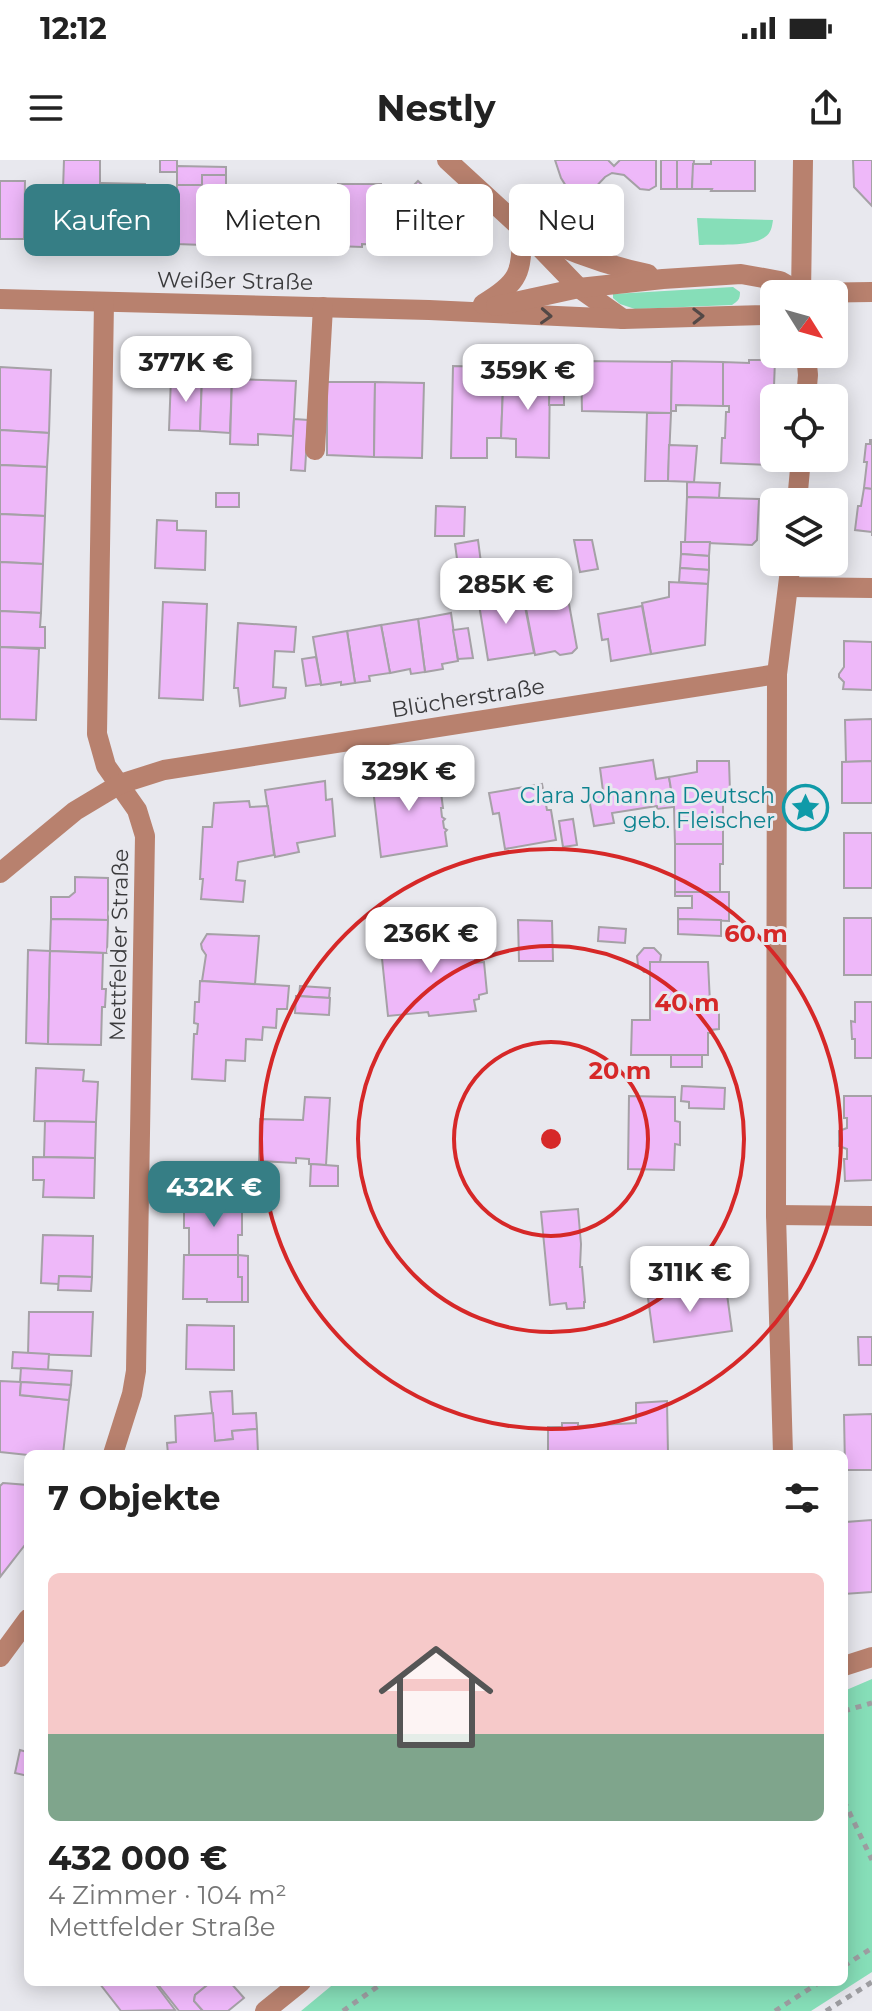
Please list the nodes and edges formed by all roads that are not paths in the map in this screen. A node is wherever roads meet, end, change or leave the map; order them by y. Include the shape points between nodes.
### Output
1 (447, 160) edge
2 (803, 160) edge
3 (509, 217) edge
4 (521, 256) edge
5 (548, 256) edge
6 (583, 256) edge
7 (668, 278) junction
8 (774, 280) edge
9 (800, 280) edge
10 (579, 288) junction
11 (872, 292) edge
12 (848, 293) edge
13 (0, 299) edge
14 (104, 302) junction
15 (323, 307) junction
16 (469, 312) junction
17 (760, 315) edge
18 (623, 319) junction
19 (315, 450) dead end
20 (790, 576) edge
21 (789, 587) junction
22 (872, 588) edge
23 (777, 674) junction
24 (120, 784) junction
25 (0, 873) edge
26 (776, 1215) junction
27 (872, 1216) edge
28 (114, 1450) edge
29 (783, 1450) edge
30 (24, 1624) edge
31 (0, 1657) edge
32 (872, 1657) edge
33 (848, 1665) edge
34 (296, 1986) edge
35 (265, 2011) edge

1 - 3 street
2 - 9 street
4 - 16 street via 509,287
5 - 10 street
6 - 7 street
7 - 8 street via 741,274
7 - 10 street, Weißer Straße
10 - 16 street, Weißer Straße
10 - 18 street
11 - 12 street
13 - 14 street, Weißer Straße
14 - 15 street, Weißer Straße
14 - 24 street, Mettfelder Straße via 97,734 106,766
15 - 16 street, Weißer Straße
15 - 19 street
16 -> 18 street, Weißer Straße
18 -> 17 street, Weißer Straße
20 - 21 street
21 - 22 street
21 - 23 street
23 - 24 street, Blücherstraße via 164,770
23 - 26 street
24 - 25 street, Blücherstraße via 75,811
24 - 28 street, Mettfelder Straße via 137,810 145,836 136,1371
26 - 27 street
26 - 29 street
30 - 31 street
32 - 33 street
34 - 35 street

